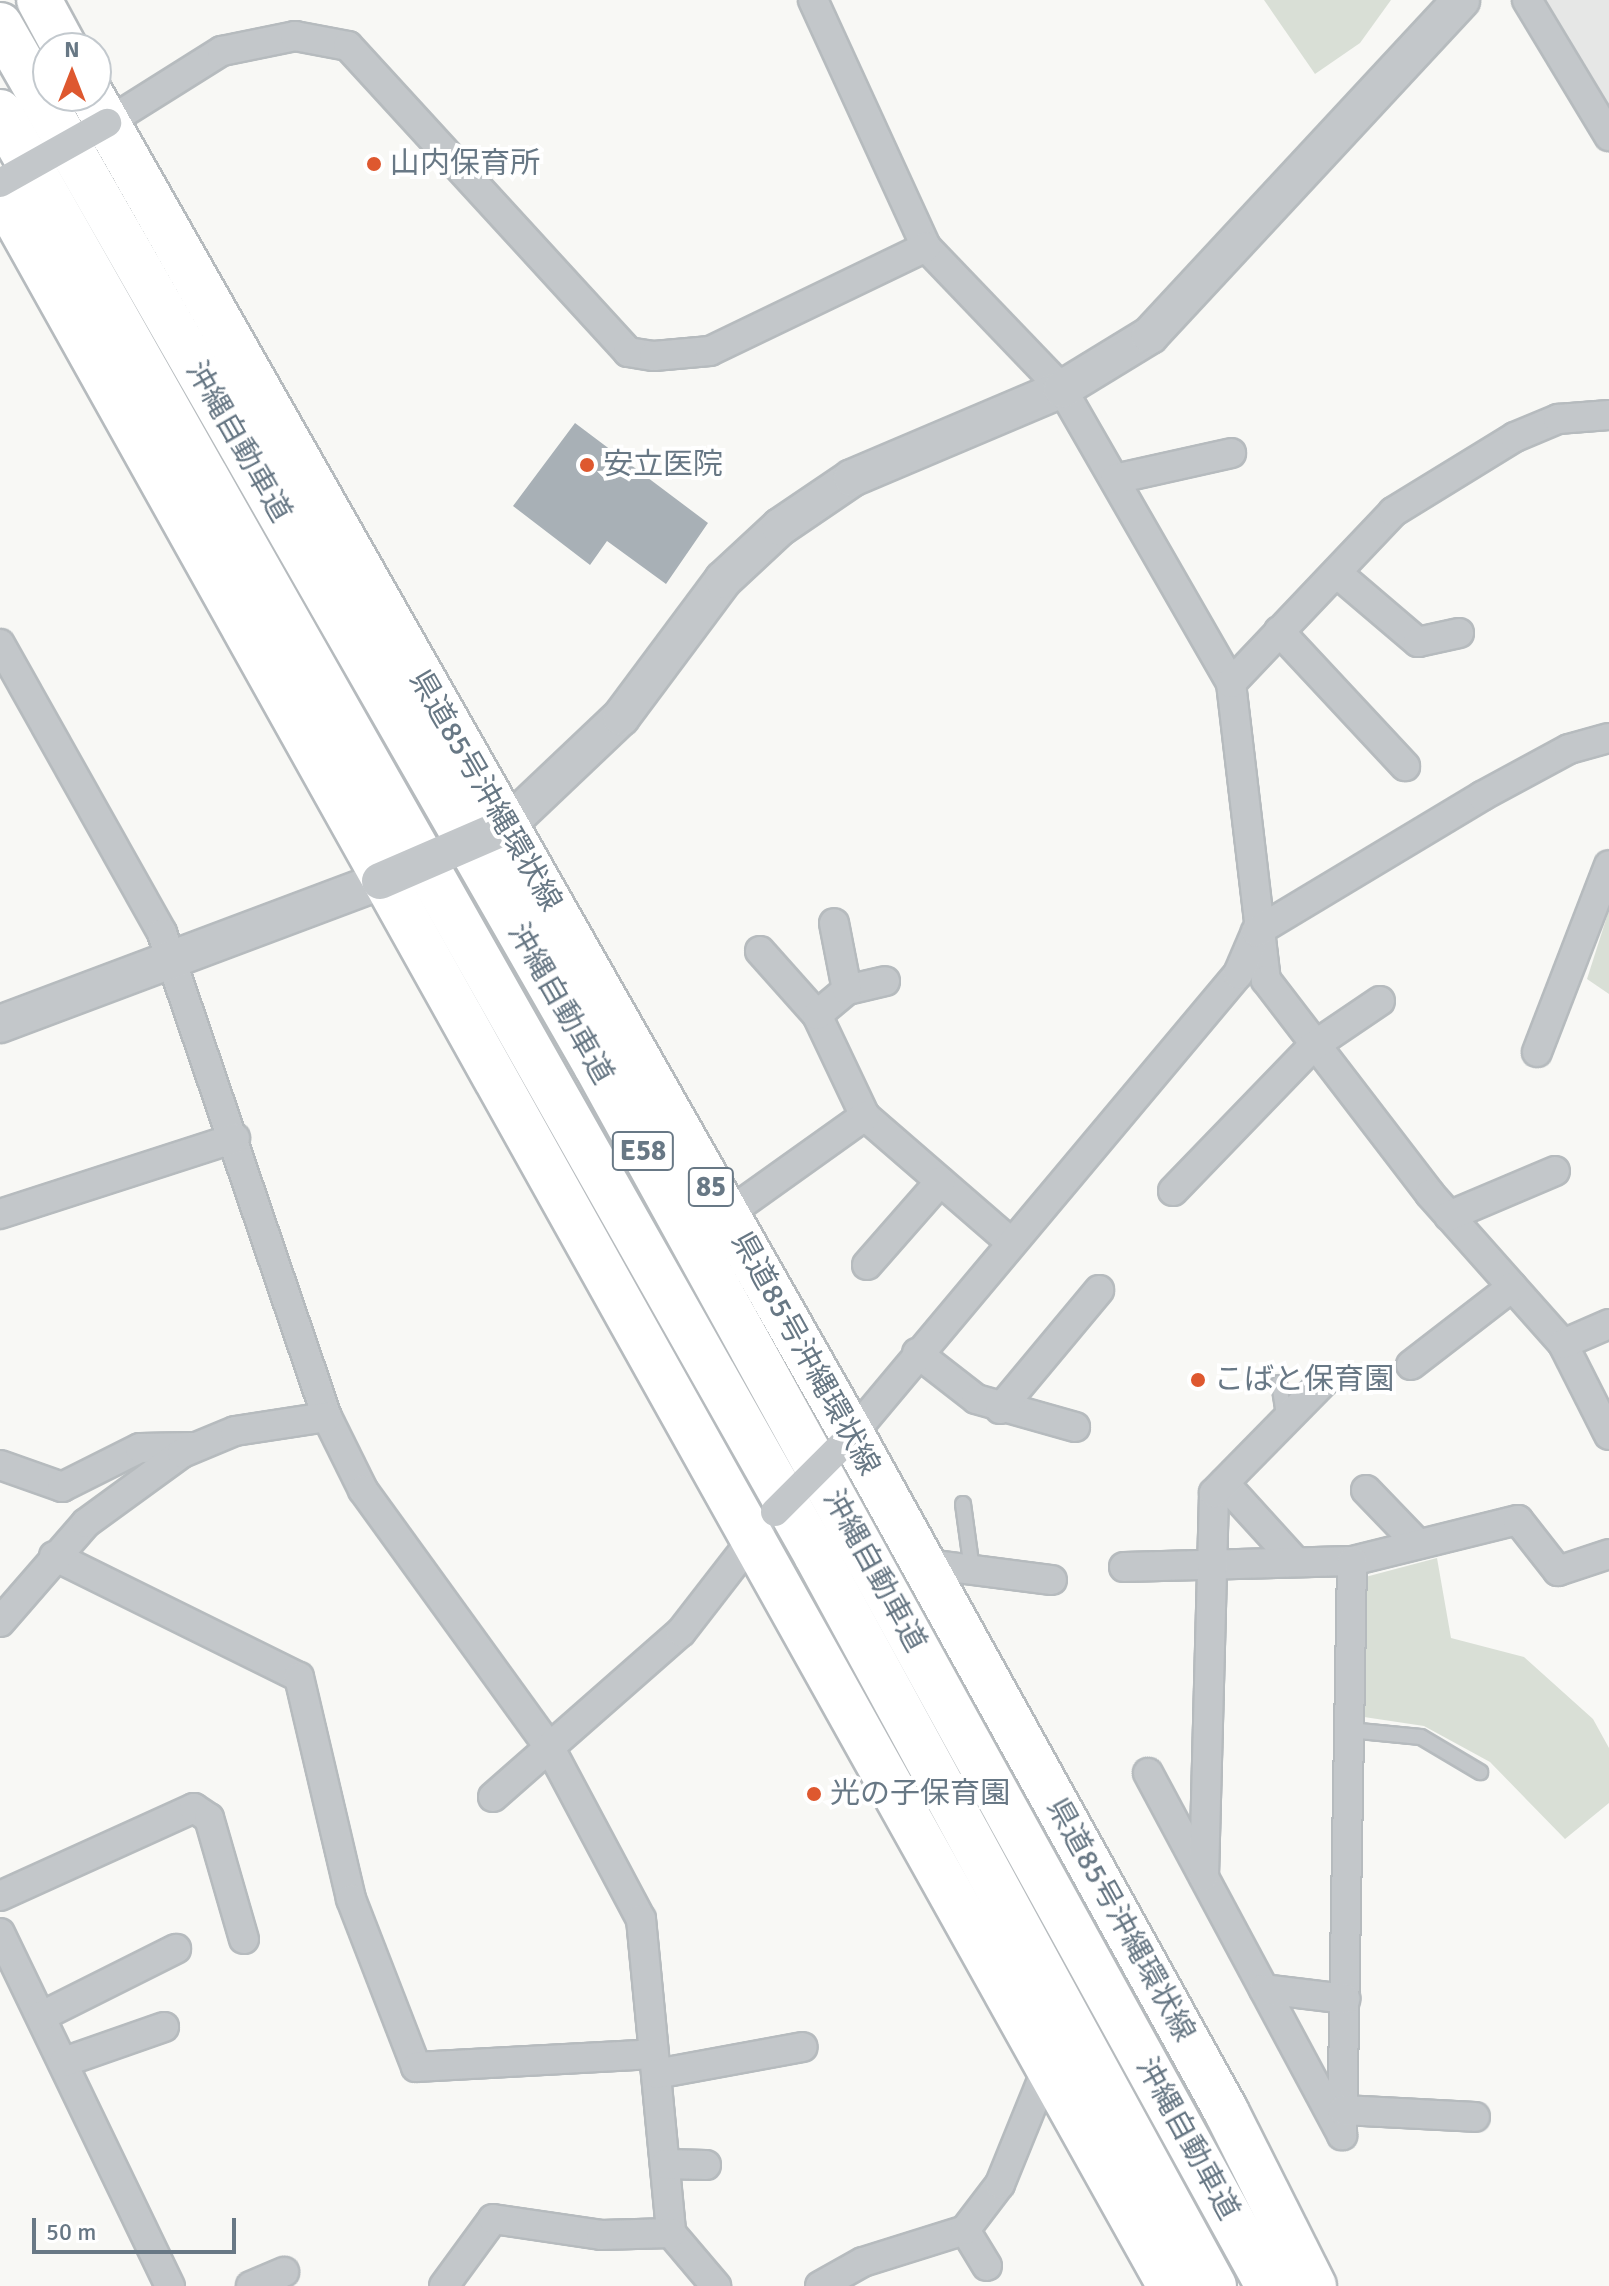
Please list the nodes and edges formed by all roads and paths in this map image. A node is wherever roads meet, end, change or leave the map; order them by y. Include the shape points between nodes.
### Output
1 (39, 0) edge
2 (813, 0) edge
3 (1461, 0) edge
4 (1527, 0) edge
5 (0, 25) edge
6 (56, 32) edge
7 (112, 104) edge
8 (0, 112) edge
9 (97, 112) edge
10 (101, 112) edge
11 (1609, 136) edge
12 (0, 183) edge
13 (0, 191) edge
14 (926, 247) junction
15 (1062, 389) junction
16 (1609, 415) edge
17 (1231, 453) dead end
18 (1115, 479) junction
19 (1338, 574) junction
20 (1279, 631) junction
21 (1459, 633) dead end
22 (0, 644) edge
23 (1231, 683) junction
24 (1609, 738) edge
25 (1405, 766) dead end
26 (505, 827) junction
27 (1609, 865) edge
28 (380, 881) junction
29 (834, 923) dead end
30 (1256, 932) junction
31 (760, 951) dead end
32 (171, 963) junction
33 (885, 981) dead end
34 (847, 990) junction
35 (1380, 1001) dead end
36 (817, 1015) junction
37 (0, 1024) edge
38 (1312, 1047) junction
39 (1537, 1052) dead end
40 (865, 1116) junction
41 (235, 1138) junction
42 (1555, 1171) dead end
43 (940, 1182) junction
44 (1173, 1191) dead end
45 (0, 1214) edge
46 (726, 1215) junction
47 (1449, 1216) junction
48 (1008, 1240) junction
49 (867, 1265) dead end
50 (1512, 1287) junction
51 (1099, 1290) dead end
52 (1609, 1324) edge
53 (1563, 1344) junction
54 (917, 1353) junction
55 (1411, 1365) dead end
56 (1325, 1380) dead end
57 (1279, 1383) dead end
58 (1000, 1409) junction
59 (327, 1417) junction
60 (1285, 1421) junction
61 (1606, 1422) edge
62 (1075, 1427) dead end
63 (847, 1439) junction
64 (194, 1447) junction
65 (0, 1465) edge
66 (1224, 1483) junction
67 (1366, 1490) dead end
68 (963, 1504) dead end
69 (763, 1526) junction
70 (1418, 1544) junction
71 (1609, 1554) edge
72 (54, 1556) junction
73 (1216, 1560) junction
74 (1294, 1560) junction
75 (1352, 1561) junction
76 (919, 1563) junction
77 (1124, 1567) dead end
78 (972, 1570) junction
79 (1052, 1580) dead end
80 (0, 1622) edge
81 (1349, 1730) junction
82 (551, 1750) junction
83 (1480, 1772) dead end
84 (1148, 1773) dead end
85 (493, 1797) dead end
86 (1204, 1877) junction
87 (0, 1896) edge
88 (0, 1933) edge
89 (244, 1939) dead end
90 (176, 1949) dead end
91 (1264, 1989) junction
92 (1345, 1999) junction
93 (42, 2016) junction
94 (164, 2027) dead end
95 (803, 2047) dead end
96 (64, 2062) junction
97 (655, 2064) junction
98 (1048, 2066) junction
99 (1343, 2110) junction
100 (1475, 2117) dead end
101 (665, 2164) junction
102 (706, 2165) dead end
103 (965, 2230) junction
104 (671, 2233) junction
105 (987, 2266) dead end
106 (284, 2272) dead end
107 (170, 2286) edge
108 (251, 2286) edge
109 (444, 2286) edge
110 (716, 2286) edge
111 (820, 2286) edge
112 (1170, 2286) edge
113 (1214, 2286) edge
114 (1268, 2286) edge
115 (1314, 2286) edge

1 - 6 main road
2 - 14 street
3 - 15 street via 1150,335
4 - 11 street
5 - 114 main road, 沖縄自動車道 / E58 via 596,1066
7 - 14 street via 222,51 295,36 348,46 628,352 654,356 710,351
8 - 113 main road, 沖縄自動車道 / E58 via 801,1528
9 - 12 street, bridge
10 - 26 main road, 県道85号沖縄環状線 / 85
13 - 28 main road
14 - 15 street
15 - 18 street
15 - 26 street via 890,459 780,527 723,580 621,717
16 - 19 street via 1558,419 1515,437 1393,512
17 - 18 street
18 - 23 street
19 - 20 street
19 - 21 street via 1418,642
20 - 23 street
20 - 25 street
22 - 32 street via 162,933
23 - 30 street
24 - 30 street via 1569,749 1482,796
26 - 28 street, bridge
26 - 46 main road, 県道85号沖縄環状線 / 85
27 - 39 street
28 - 32 street
28 - 69 main road
29 - 34 street
30 - 38 street via 1266,980
30 - 48 street via 1238,974
31 - 36 street
32 - 37 street
32 - 41 street
33 - 34 street
34 - 36 street
35 - 38 street
36 - 40 street
38 - 44 street
38 - 47 street
40 - 43 street
40 - 46 street
41 - 45 street
41 - 59 street
42 - 47 street
43 - 48 street
43 - 49 street
46 - 63 main road, 県道85号沖縄環状線 / 85
47 - 50 street
48 - 54 street
50 - 53 street
50 - 55 street
51 - 58 street
52 - 53 street
53 - 61 street
54 - 58 street
54 - 63 street
56 - 60 street
57 - 60 lane
58 - 62 street
59 - 64 street via 235,1431
59 - 82 street via 410,1561
60 - 66 street
63 - 69 street, bridge
63 - 76 main road, 県道85号沖縄環状線 / 85
64 - 65 street via 140,1448 62,1487
64 - 72 street via 86,1523
66 - 73 street via 1214,1493
66 - 74 street
67 - 70 street
68 - 78 lane
69 - 82 street via 681,1632
69 - 98 main road
70 - 71 street via 1518,1520 1558,1571
70 - 75 street
72 - 80 street
72 - 97 street via 299,1677 351,1899 416,2067
73 - 74 street
73 - 77 street
73 - 86 street
74 - 75 street
75 - 81 street
76 - 78 street
76 - 115 main road, 県道85号沖縄環状線 / 85 via 1152,1975
78 - 79 street
81 - 83 lane via 1421,1737
81 - 92 street
82 - 85 street
82 - 97 street via 641,1919
84 - 86 street
86 - 91 street
87 - 89 street via 194,1808 209,1818
88 - 93 street
90 - 93 street
91 - 92 street
91 - 99 street via 1342,2135
92 - 99 street
93 - 96 street
94 - 96 street
95 - 97 street
96 - 107 street
97 - 101 street
98 - 103 street via 1000,2184
98 - 112 main road
99 - 100 street
101 - 102 street
101 - 104 street
103 - 105 street
103 - 111 street via 863,2262
104 - 109 street via 601,2235 493,2219
104 - 110 street
106 - 108 street

